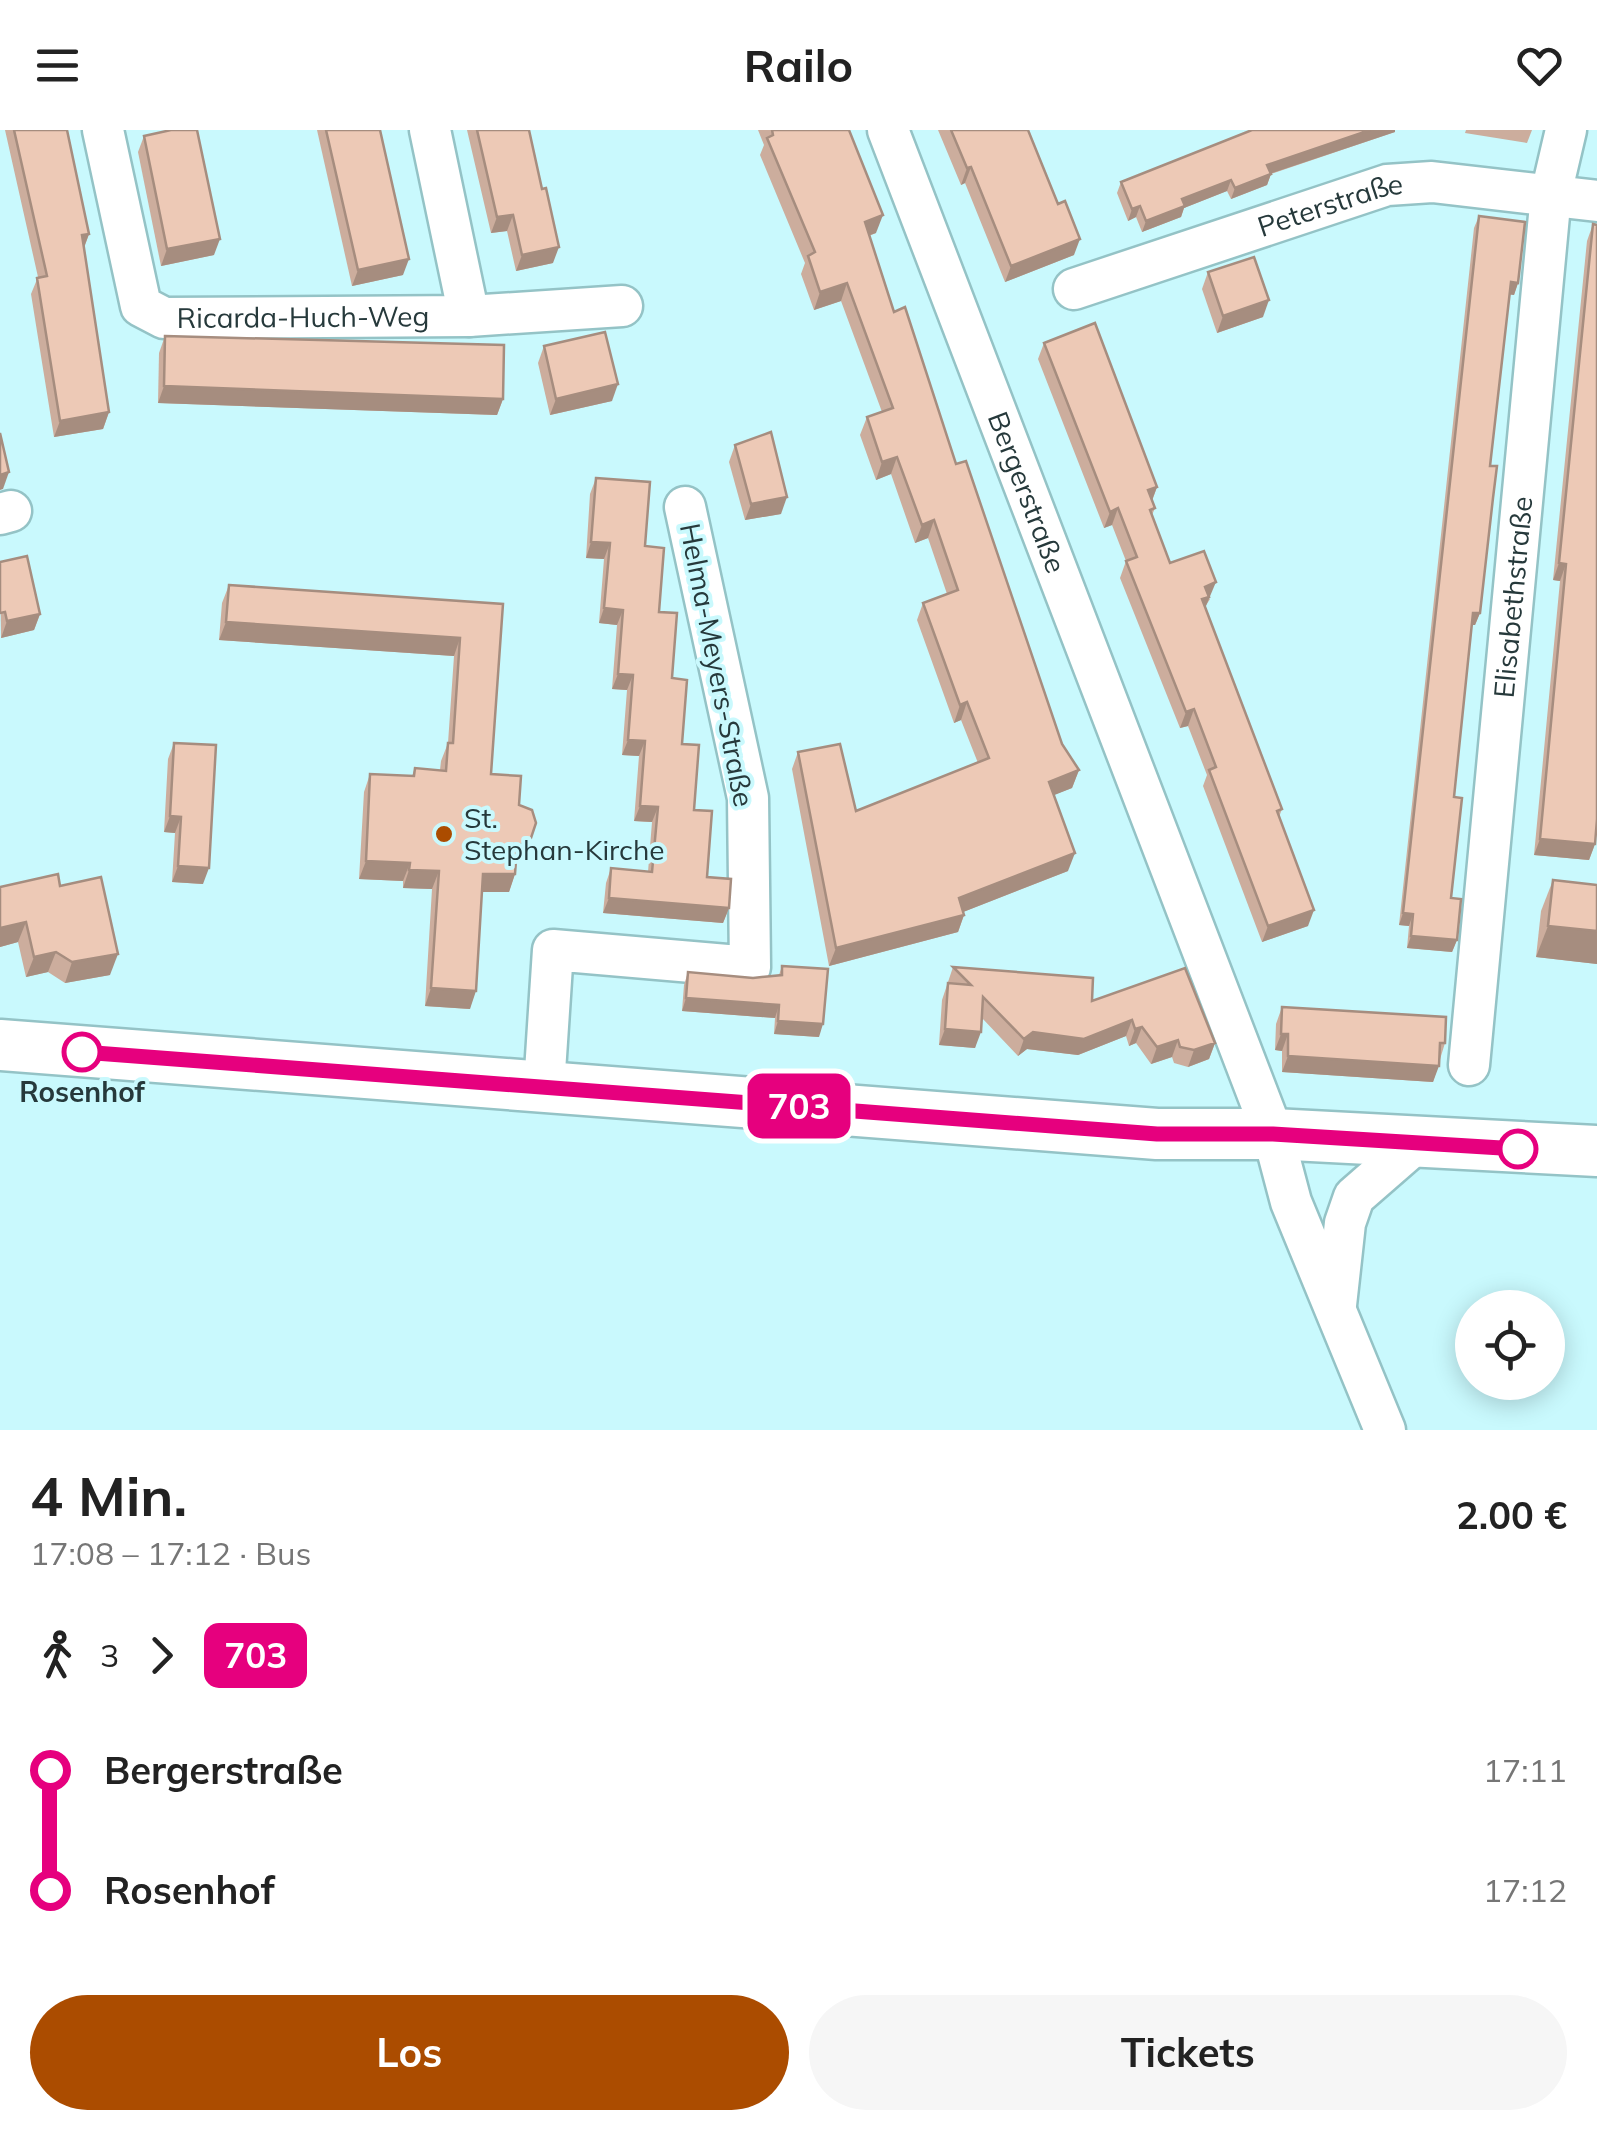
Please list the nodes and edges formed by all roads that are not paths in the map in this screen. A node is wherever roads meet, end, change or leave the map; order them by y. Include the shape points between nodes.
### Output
1 (104, 130) edge
2 (430, 130) edge
3 (888, 130) edge
4 (1566, 130) edge
5 (1551, 194) junction
6 (1597, 201) edge
7 (1074, 290) dead end
8 (622, 306) dead end
9 (469, 316) junction
10 (685, 508) dead end
11 (0, 1045) edge
12 (1469, 1065) dead end
13 (544, 1087) junction
14 (1273, 1134) junction
15 (1416, 1143) junction
16 (1597, 1151) edge
17 (1336, 1310) junction
18 (1385, 1430) edge

1 - 9 street, Ricarda-Huch-Weg via 141,306 149,314
2 - 9 street, Ricarda-Huch-Weg
3 - 14 street, Bergerstraße
4 - 5 street, Elisabethstraße
5 - 6 street, Peterstraße
5 - 7 street, Peterstraße via 1432,182 1388,185
5 - 12 street, Elisabethstraße
8 - 9 street, Ricarda-Huch-Weg
10 - 13 street, Helma-Meyers-Straße via 748,798 750,967 553,950
11 - 13 main road
13 - 14 main road via 1157,1134
14 - 15 main road
14 - 17 street, Bergerstraße via 1291,1202
15 - 16 main road
15 - 17 street via 1354,1197
17 - 18 street, Bergerstraße

